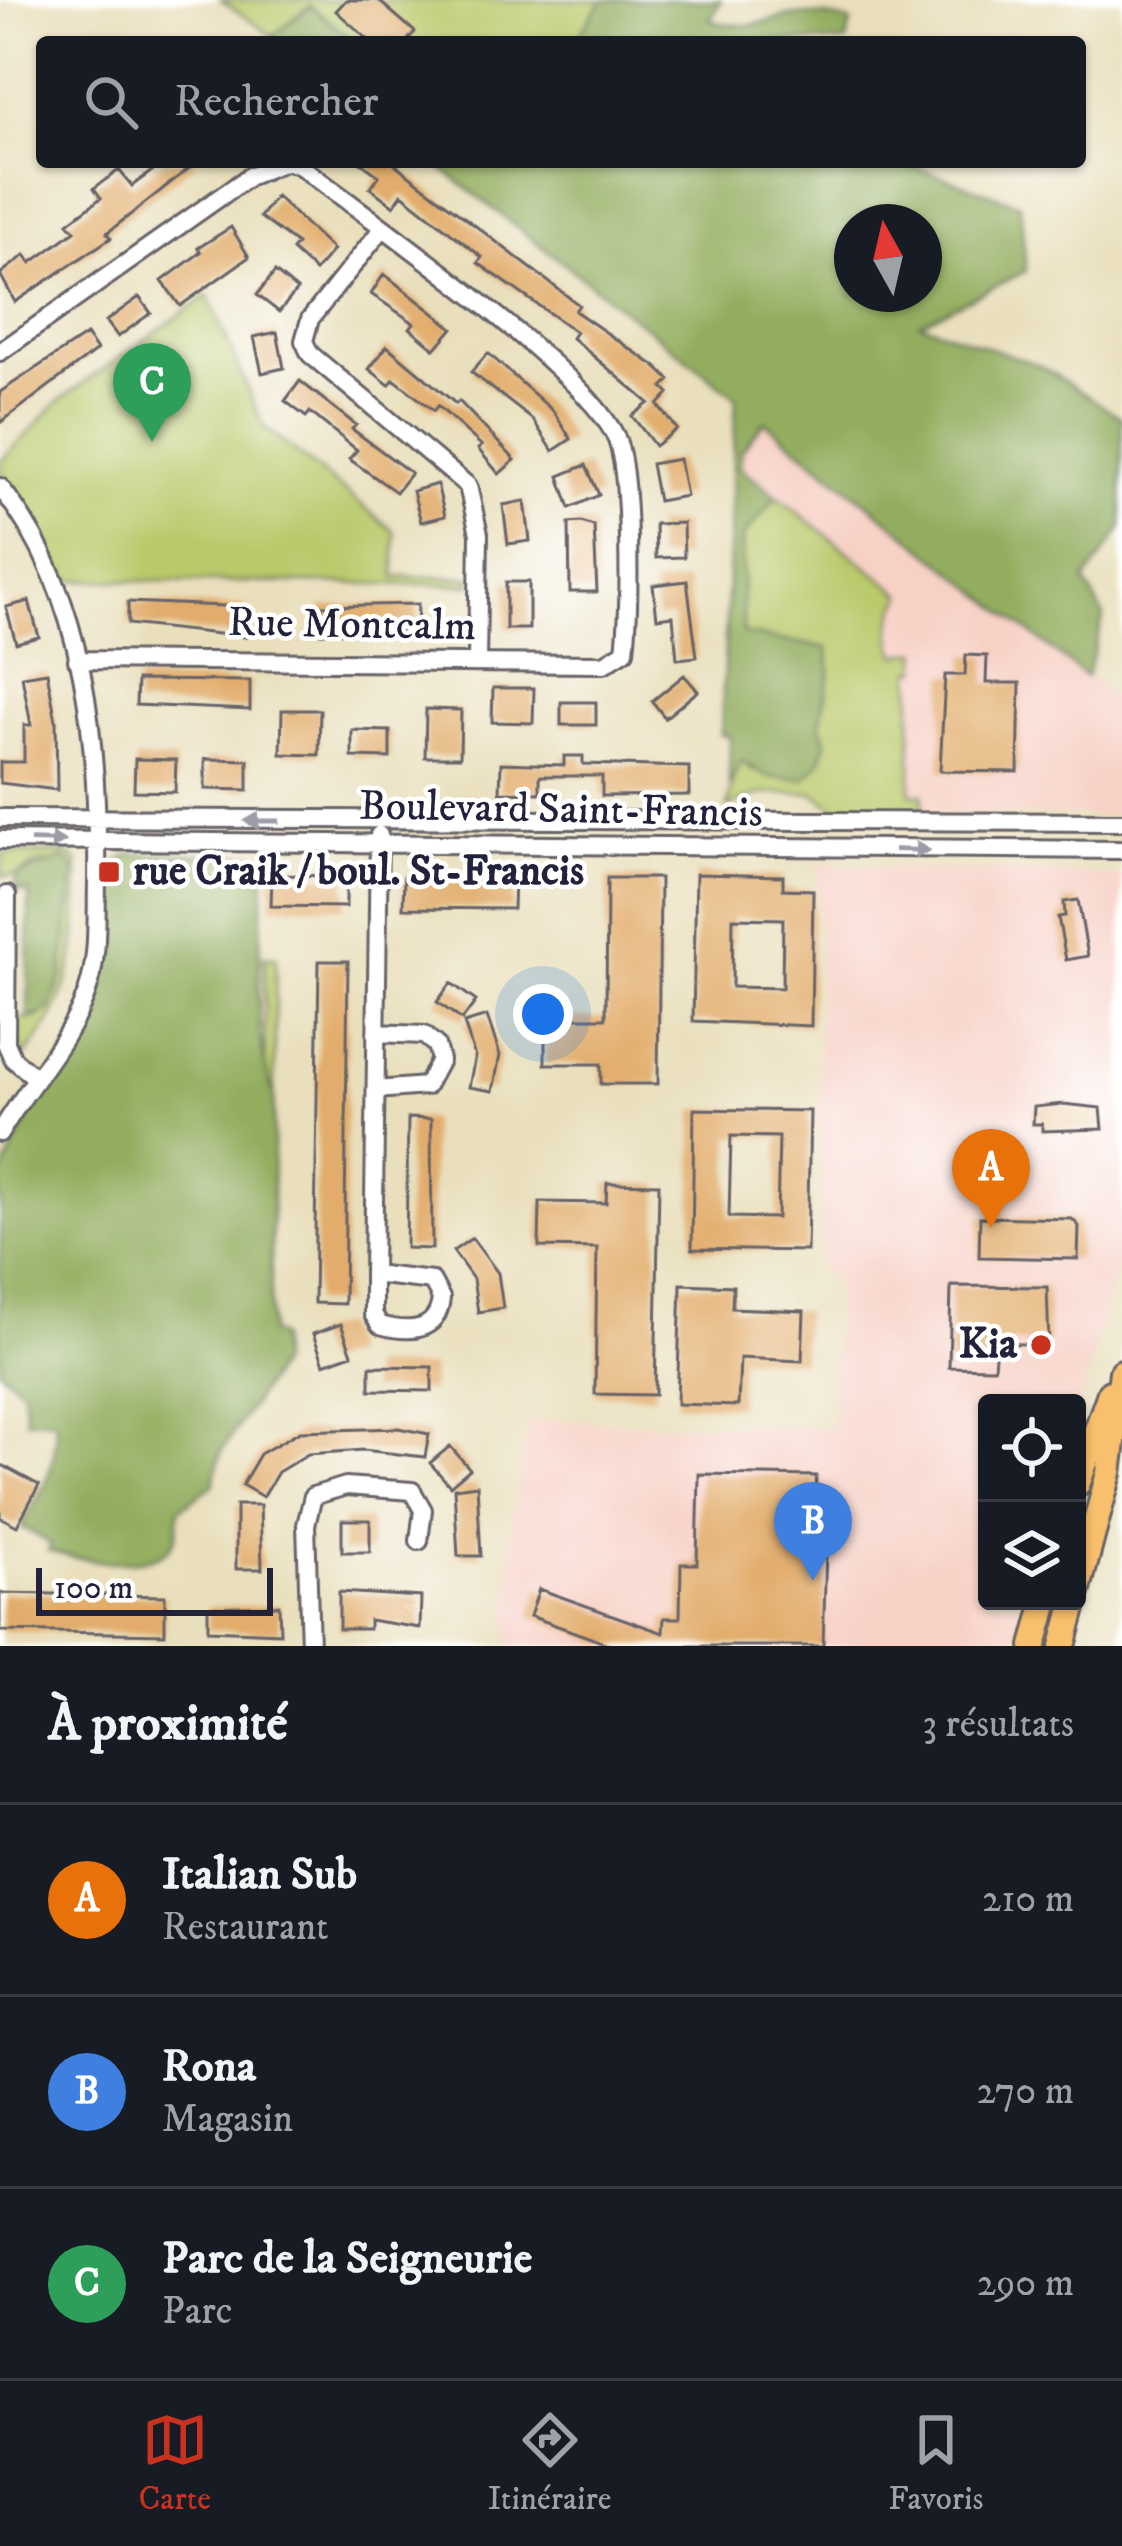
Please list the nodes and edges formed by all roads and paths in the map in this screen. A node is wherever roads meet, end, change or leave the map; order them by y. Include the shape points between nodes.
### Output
1 (271, 168) edge
2 (303, 168) edge
3 (382, 229) junction
4 (0, 352) edge
5 (0, 487) edge
6 (77, 660) junction
7 (477, 662) junction
8 (0, 818) edge
9 (97, 820) junction
10 (379, 822) junction
11 (1122, 822) edge
12 (0, 840) edge
13 (97, 841) junction
14 (379, 844) junction
15 (1122, 850) edge
16 (8, 895) dead end
17 (376, 1033) junction
18 (35, 1077) junction
19 (376, 1090) junction
20 (0, 1133) edge
21 (373, 1274) junction
22 (1122, 1367) edge
23 (1086, 1461) edge
24 (419, 1541) dead end
25 (1086, 1559) edge
26 (1044, 1610) edge
27 (1073, 1610) edge
28 (310, 1646) edge
29 (1034, 1646) edge
30 (1063, 1646) edge

1 - 4 street
2 - 3 street
3 - 7 street via 310,319 304,341 468,486 479,534
3 - 7 street, Rue Montcalm via 576,383 611,428 624,480 623,655 604,664
5 - 6 street via 50,568
6 - 7 street, Rue Montcalm
6 - 9 street
8 - 9 street, Boulevard Saint-Francis
10 -> 9 street, Boulevard Saint-Francis
9 - 13 street
10 - 11 street, Boulevard Saint-Francis
10 - 14 street
12 -> 13 street, Boulevard Saint-Francis
13 - 14 street, Boulevard Saint-Francis
13 - 18 street via 89,985
14 -> 15 street, Boulevard Saint-Francis
14 - 17 street
16 - 18 street via 7,1043
17 - 19 street
17 - 19 street via 428,1037 440,1066 426,1086
18 - 20 street
19 - 21 street
21 - 21 street via 380,1325 418,1329 435,1319 441,1298 432,1281
22 - 23 highway
22 - 25 highway via 1109,1472
24 - 28 street via 422,1504 405,1488 331,1487 314,1496 306,1525
26 - 29 highway
27 - 30 highway

